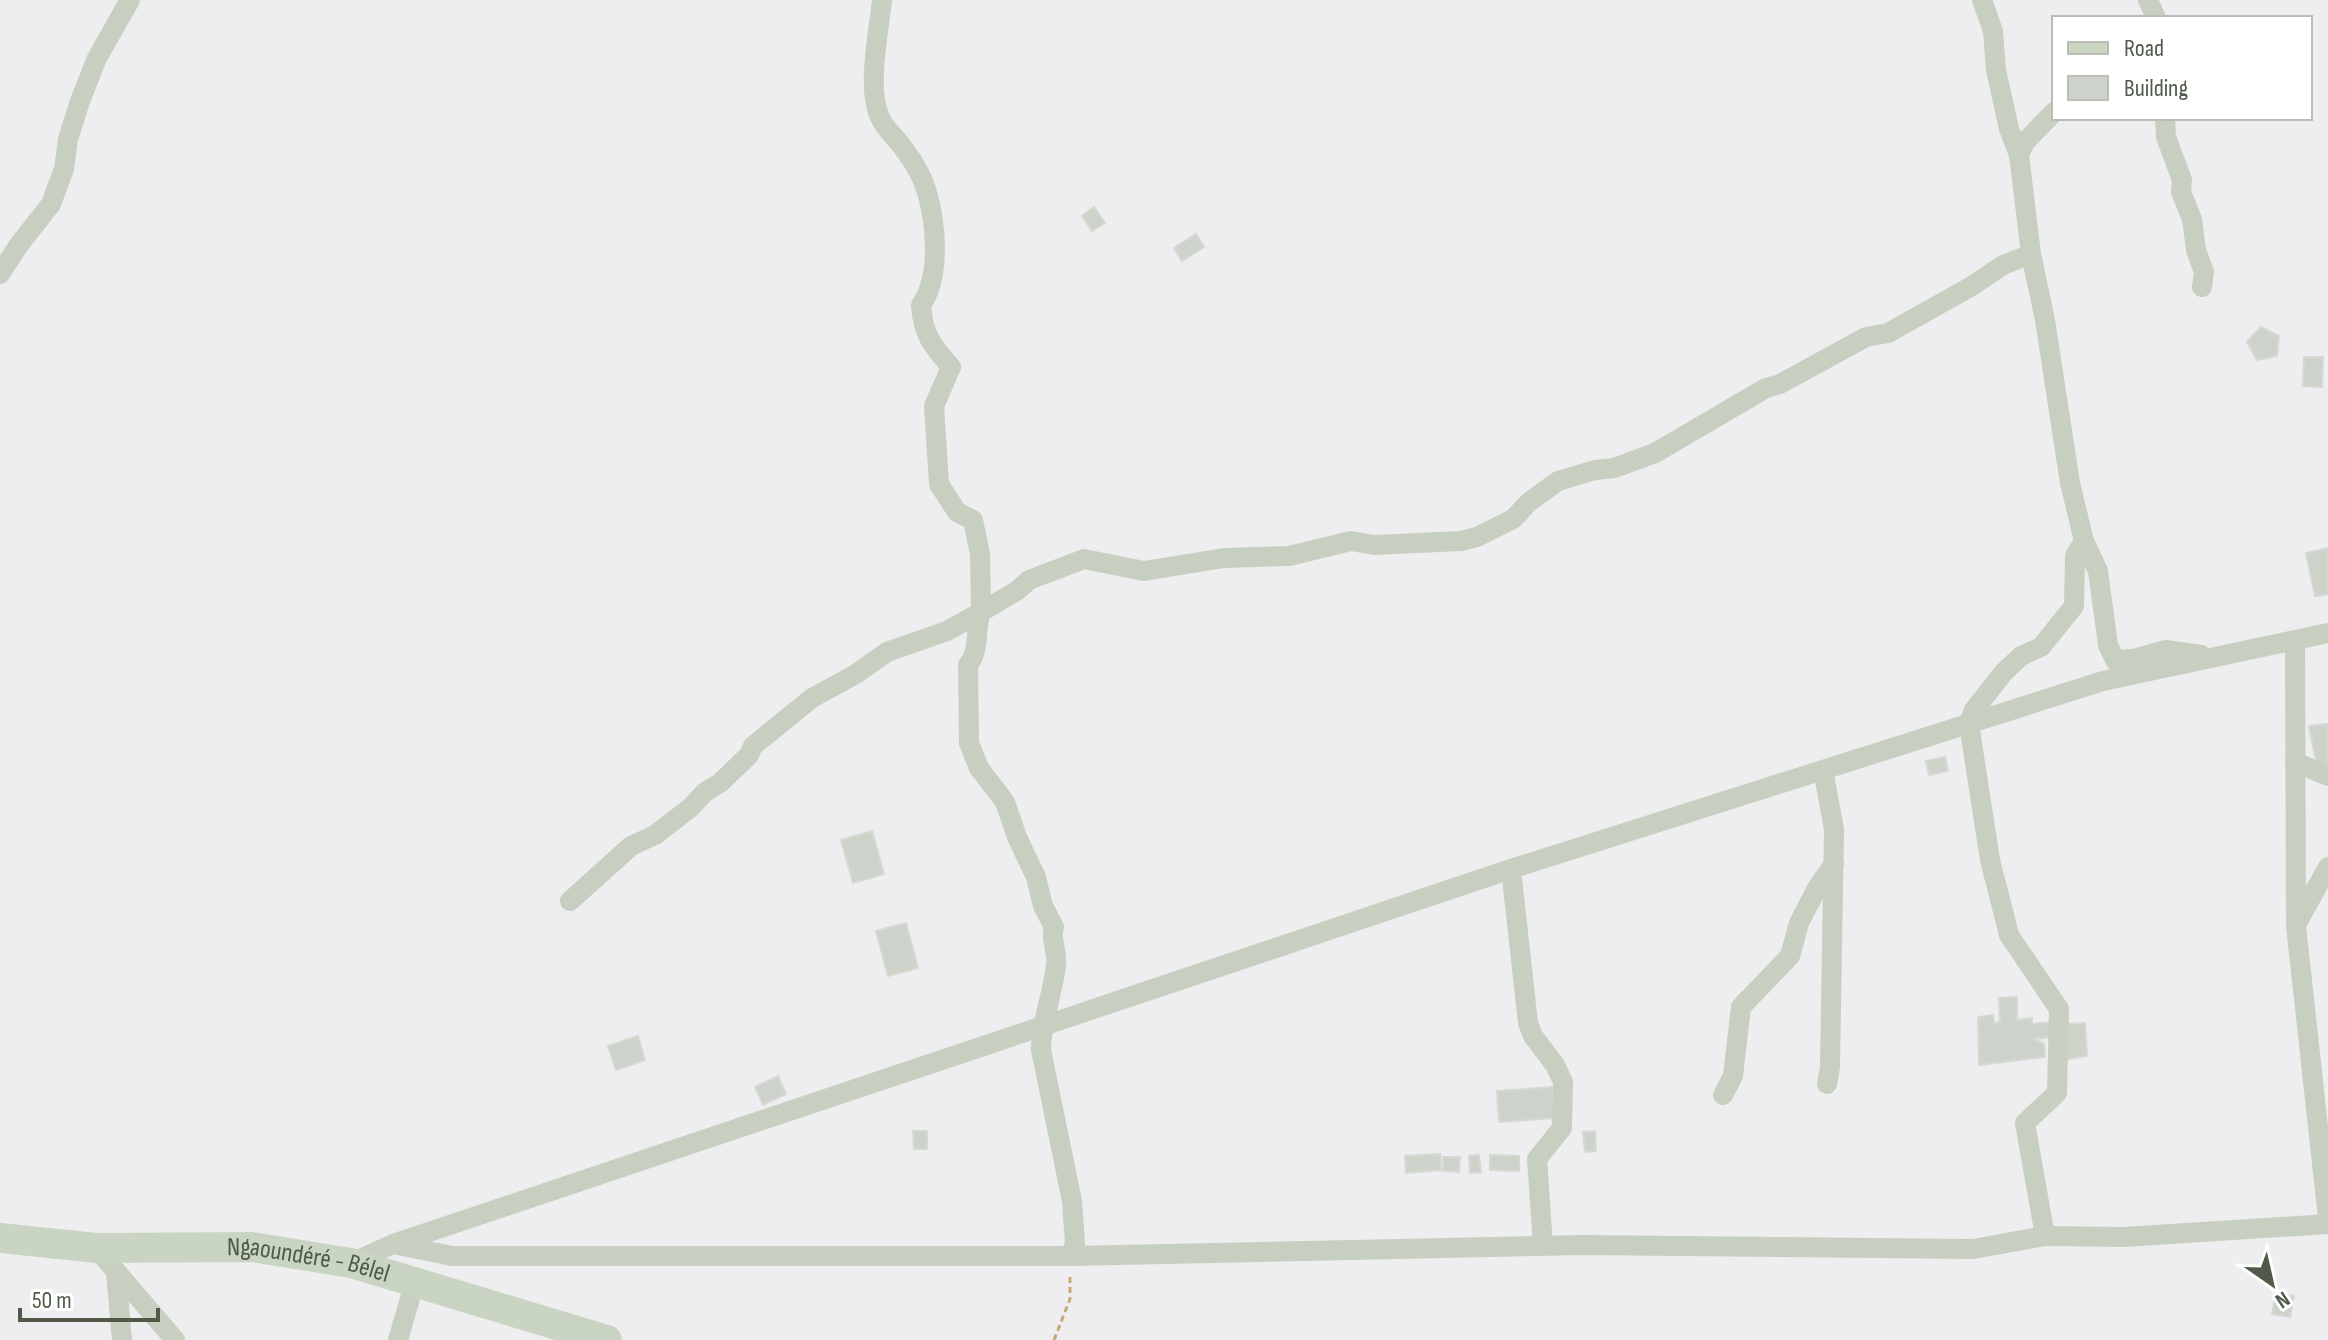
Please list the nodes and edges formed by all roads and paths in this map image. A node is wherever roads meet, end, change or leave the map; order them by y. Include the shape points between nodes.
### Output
1 (130, 0) edge
2 (882, 0) edge
3 (1982, 0) edge
4 (2052, 114) edge
5 (2165, 120) edge
6 (2019, 155) junction
7 (2031, 254) junction
8 (0, 274) edge
9 (2202, 287) dead end
10 (2084, 541) junction
11 (981, 612) junction
12 (2328, 633) edge
13 (2295, 640) junction
14 (2218, 657) junction
15 (1969, 724) junction
16 (2295, 762) junction
17 (1823, 770) junction
18 (2328, 776) edge
19 (1834, 864) junction
20 (2328, 867) edge
21 (1511, 869) junction
22 (570, 901) dead end
23 (2296, 926) junction
24 (1043, 1026) junction
25 (2319, 1062) edge
26 (1827, 1084) dead end
27 (1723, 1095) dead end
28 (2328, 1218) edge
29 (2328, 1224) edge
30 (3, 1236) edge
31 (2045, 1236) junction
32 (393, 1244) junction
33 (1543, 1246) junction
34 (96, 1248) junction
35 (1070, 1256) junction
36 (351, 1263) junction
37 (116, 1272) junction
38 (415, 1281) junction
39 (122, 1340) edge
40 (175, 1340) edge
41 (398, 1340) edge
42 (607, 1340) edge
43 (1054, 1340) edge

1 - 8 street via 80,101 51,204
2 - 11 street via 874,45 877,113 927,189 934,252 929,294 921,305 922,329 951,367 934,406 939,484 957,512 973,520 980,554
3 - 6 street
4 - 6 street
5 - 9 street via 2203,267
6 - 7 street
7 - 10 street
7 - 11 street via 1888,333 1866,337 1766,388 1655,453 1558,481 1513,519 1477,537 1374,545 1351,541 1289,556 1224,558 1144,571 1084,559 1029,580
10 - 14 street via 2098,571 2108,645 2115,660 2166,650
10 - 15 street via 2075,556 2074,606 2052,637 2021,656 1998,679
11 - 22 street via 947,631 887,652 812,698 753,746 720,783 655,835 631,846
11 - 24 street via 976,655 968,665 969,743 979,768 1005,802 1054,927 1057,963
12 - 13 street
13 - 14 street
13 - 16 street
14 - 15 street via 2103,681
15 - 17 street
15 - 31 street via 1990,860 2009,935 2059,1009 2057,1093 2025,1123
16 - 18 street
16 - 23 street
17 - 19 street via 1834,829
17 - 21 street
19 - 26 street
19 - 27 street via 1799,923 1790,956 1741,1007 1733,1076
20 - 23 street
21 - 24 street
21 - 33 street via 1528,1023 1563,1082 1562,1128 1537,1159
23 - 25 street
24 - 32 street
24 - 35 street via 1043,1064 1072,1201 1075,1244
25 - 28 street
29 - 31 street via 2124,1237
30 - 34 main road, Ngaoundéré - Bélel
31 - 33 street via 1973,1249
32 - 35 street via 452,1256
32 - 36 street
33 - 35 street
34 - 36 main road, Ngaoundéré - Bélel via 252,1247
34 - 37 street
35 - 43 path via 1070,1299
36 - 38 main road, Ngaoundéré - Bélel
37 - 39 street
37 - 40 street
38 - 41 street
38 - 42 main road, Ngaoundéré - Bélel

